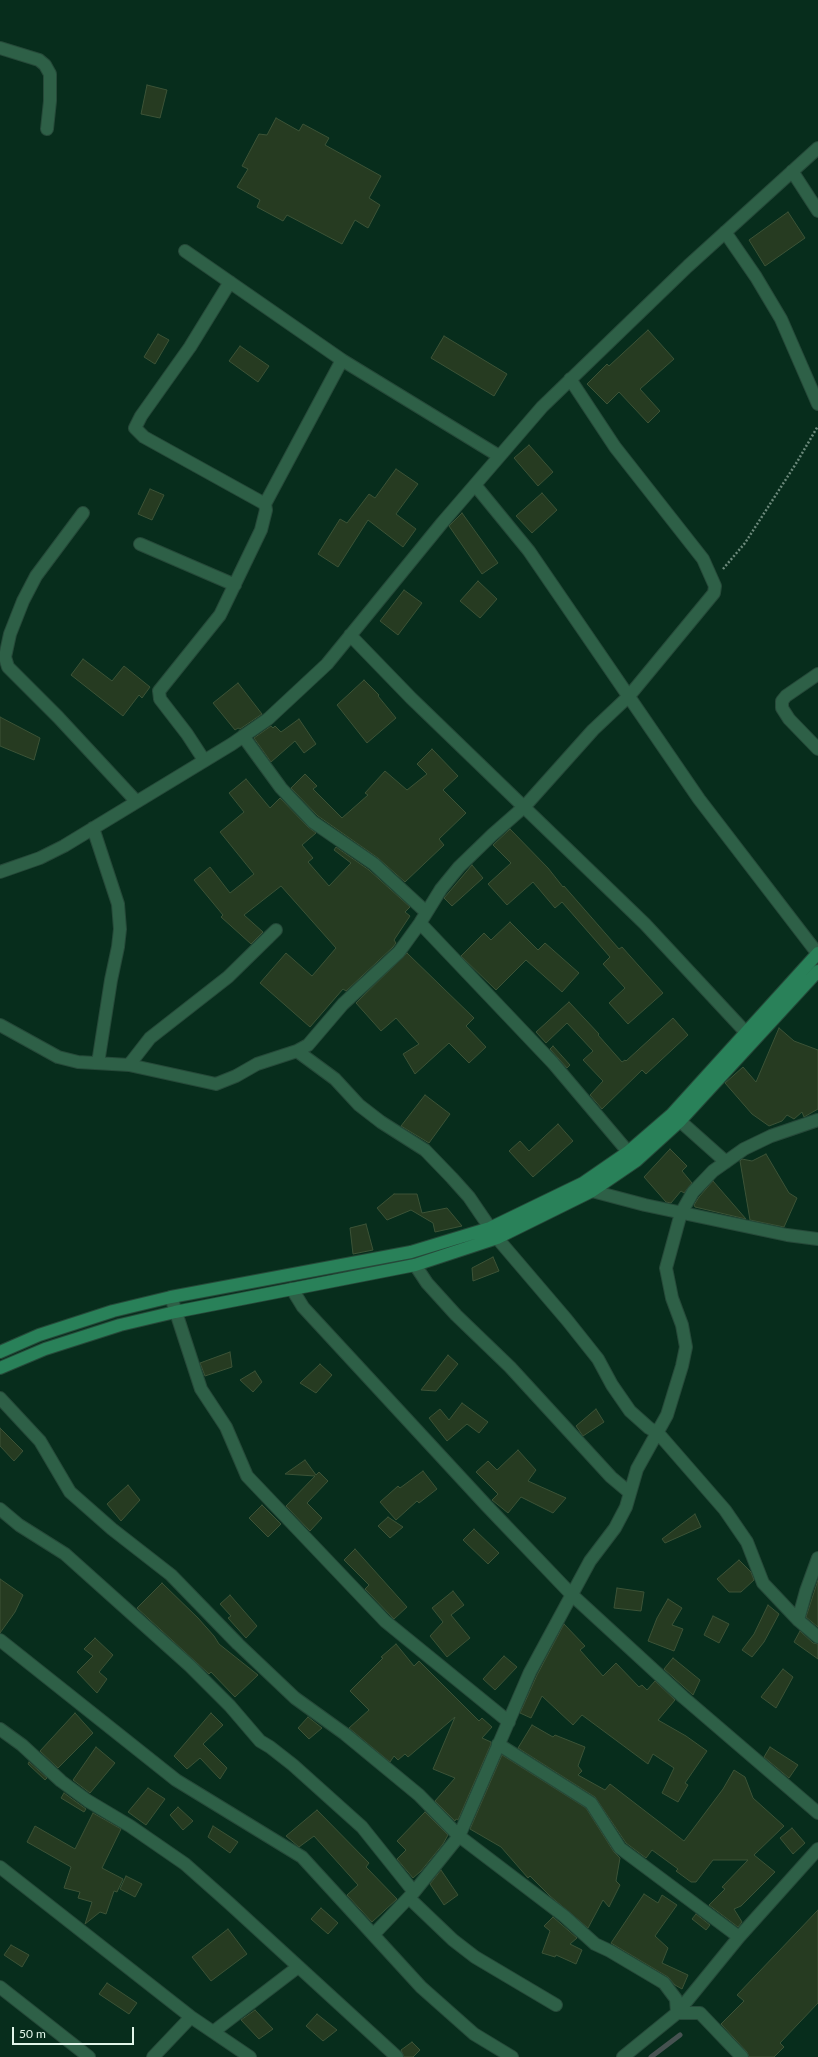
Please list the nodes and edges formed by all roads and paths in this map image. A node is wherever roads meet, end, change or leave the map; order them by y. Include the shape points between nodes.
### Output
1 (0, 48) edge
2 (47, 129) dead end
3 (818, 148) edge
4 (792, 171) junction
5 (818, 211) edge
6 (725, 232) junction
7 (185, 251) dead end
8 (230, 282) junction
9 (342, 360) junction
10 (570, 379) junction
11 (818, 404) edge
12 (818, 426) edge
13 (499, 456) junction
14 (475, 485) junction
15 (265, 504) junction
16 (82, 513) dead end
17 (140, 544) dead end
18 (713, 580) junction
19 (235, 585) junction
20 (350, 635) junction
21 (818, 674) edge
22 (629, 696) junction
23 (243, 736) junction
24 (818, 749) edge
25 (204, 760) junction
26 (136, 802) junction
27 (525, 806) junction
28 (93, 828) junction
29 (0, 872) edge
30 (426, 912) junction
31 (420, 923) junction
32 (276, 930) dead end
33 (818, 954) edge
34 (818, 971) edge
35 (0, 1025) edge
36 (750, 1038) junction
37 (297, 1051) junction
38 (98, 1063) junction
39 (129, 1065) junction
40 (818, 1120) edge
41 (680, 1121) junction
42 (632, 1157) junction
43 (726, 1162) junction
44 (588, 1187) junction
45 (681, 1213) junction
46 (494, 1233) junction
47 (818, 1239) edge
48 (415, 1265) junction
49 (292, 1289) junction
50 (171, 1297) junction
51 (175, 1312) junction
52 (0, 1352) edge
53 (0, 1368) edge
54 (0, 1398) edge
55 (658, 1433) junction
56 (630, 1493) junction
57 (0, 1509) edge
58 (818, 1558) edge
59 (571, 1594) junction
60 (798, 1620) junction
61 (818, 1637) edge
62 (0, 1640) edge
63 (509, 1722) junction
64 (0, 1729) edge
65 (498, 1744) junction
66 (818, 1813) edge
67 (460, 1836) junction
68 (818, 1849) edge
69 (0, 1867) edge
70 (412, 1895) junction
71 (374, 1934) junction
72 (739, 1937) junction
73 (298, 1967) junction
74 (0, 1987) edge
75 (556, 2005) dead end
76 (677, 2013) junction
77 (191, 2017) junction
78 (213, 2032) junction
79 (89, 2057) edge
80 (153, 2057) edge
81 (250, 2057) edge
82 (397, 2057) edge
83 (512, 2057) edge
84 (623, 2057) edge
85 (742, 2057) edge

1 - 2 street via 39,60 45,65 50,74
3 - 4 street
4 - 5 street
4 - 6 street
6 - 10 street
6 - 11 street via 781,319
7 - 8 street
8 - 9 street
8 - 15 street via 135,428 144,437
9 - 13 street
9 - 15 street
10 - 13 street
10 - 18 street via 615,447 703,559
12 - 18 path via 745,543
13 - 14 street
14 - 20 street
14 - 22 street via 546,574
15 - 19 street via 261,530
16 - 26 street via 33,582 10,634 5,657 8,667
17 - 19 street
18 - 22 street via 714,593
19 - 25 street via 220,615 200,637 159,695
20 - 23 street via 327,664 298,692 268,719
20 - 27 street via 411,698
21 - 24 street via 786,696 782,701 782,708
22 - 27 street via 593,730
22 - 33 street via 699,799
23 - 25 street
23 - 30 street via 281,788 313,822 374,864
25 - 26 street
26 - 28 street
27 - 30 street via 459,867 441,888
27 - 36 street via 646,924
28 - 29 street via 40,858
28 - 38 street via 118,904 120,929
30 - 31 street
31 - 37 street via 399,952 343,1004 308,1045
31 - 42 street via 553,1063
32 - 39 street via 228,977 150,1038
33 - 36 street
34 - 36 street
35 - 38 street via 58,1057
36 - 41 street
36 - 42 street
37 - 39 street via 257,1064 216,1084
37 - 46 street via 334,1079 359,1105 425,1150 469,1197
38 - 39 street
40 - 43 street via 744,1148
41 - 42 street
41 - 43 street
42 - 44 street
43 - 45 street via 713,1171 693,1192
44 - 45 street
44 - 46 street
45 - 47 street
45 - 55 street via 666,1268 686,1347 667,1415
46 - 48 street
46 - 50 street via 411,1252
46 - 55 street via 598,1360 630,1411
48 - 49 street
48 - 56 street via 427,1283 456,1315 510,1367 611,1477
49 - 51 street
49 - 59 street via 309,1313
50 - 51 street
50 - 52 street via 106,1313 40,1335
51 - 53 street via 120,1325 45,1349
51 - 63 street via 201,1389 226,1427 247,1476 385,1621
54 - 67 street via 40,1441 70,1492 171,1575 295,1698 419,1795
55 - 56 street via 637,1469
55 - 60 street via 725,1510 747,1542 763,1583
56 - 59 street via 615,1528 590,1561
57 - 70 street via 65,1554 190,1666 260,1741 293,1765 362,1827
58 - 60 street
59 - 63 street via 530,1672
59 - 66 street via 739,1747
60 - 61 street
62 - 71 street via 176,1780 302,1858
63 - 65 street
64 - 73 street via 88,1801 130,1826 184,1864
65 - 67 street
65 - 72 street via 591,1803 620,1848
67 - 70 street
67 - 76 street via 564,1916 595,1944 664,1983 676,1998
68 - 72 street
69 - 77 street
70 - 71 street
70 - 75 street via 453,1940 475,1957
71 - 83 street via 426,1992 474,2034
72 - 76 street
73 - 78 street
73 - 82 street
74 - 79 street
76 - 84 street
76 - 85 street via 700,2013
77 - 78 street
77 - 80 street
78 - 81 street

